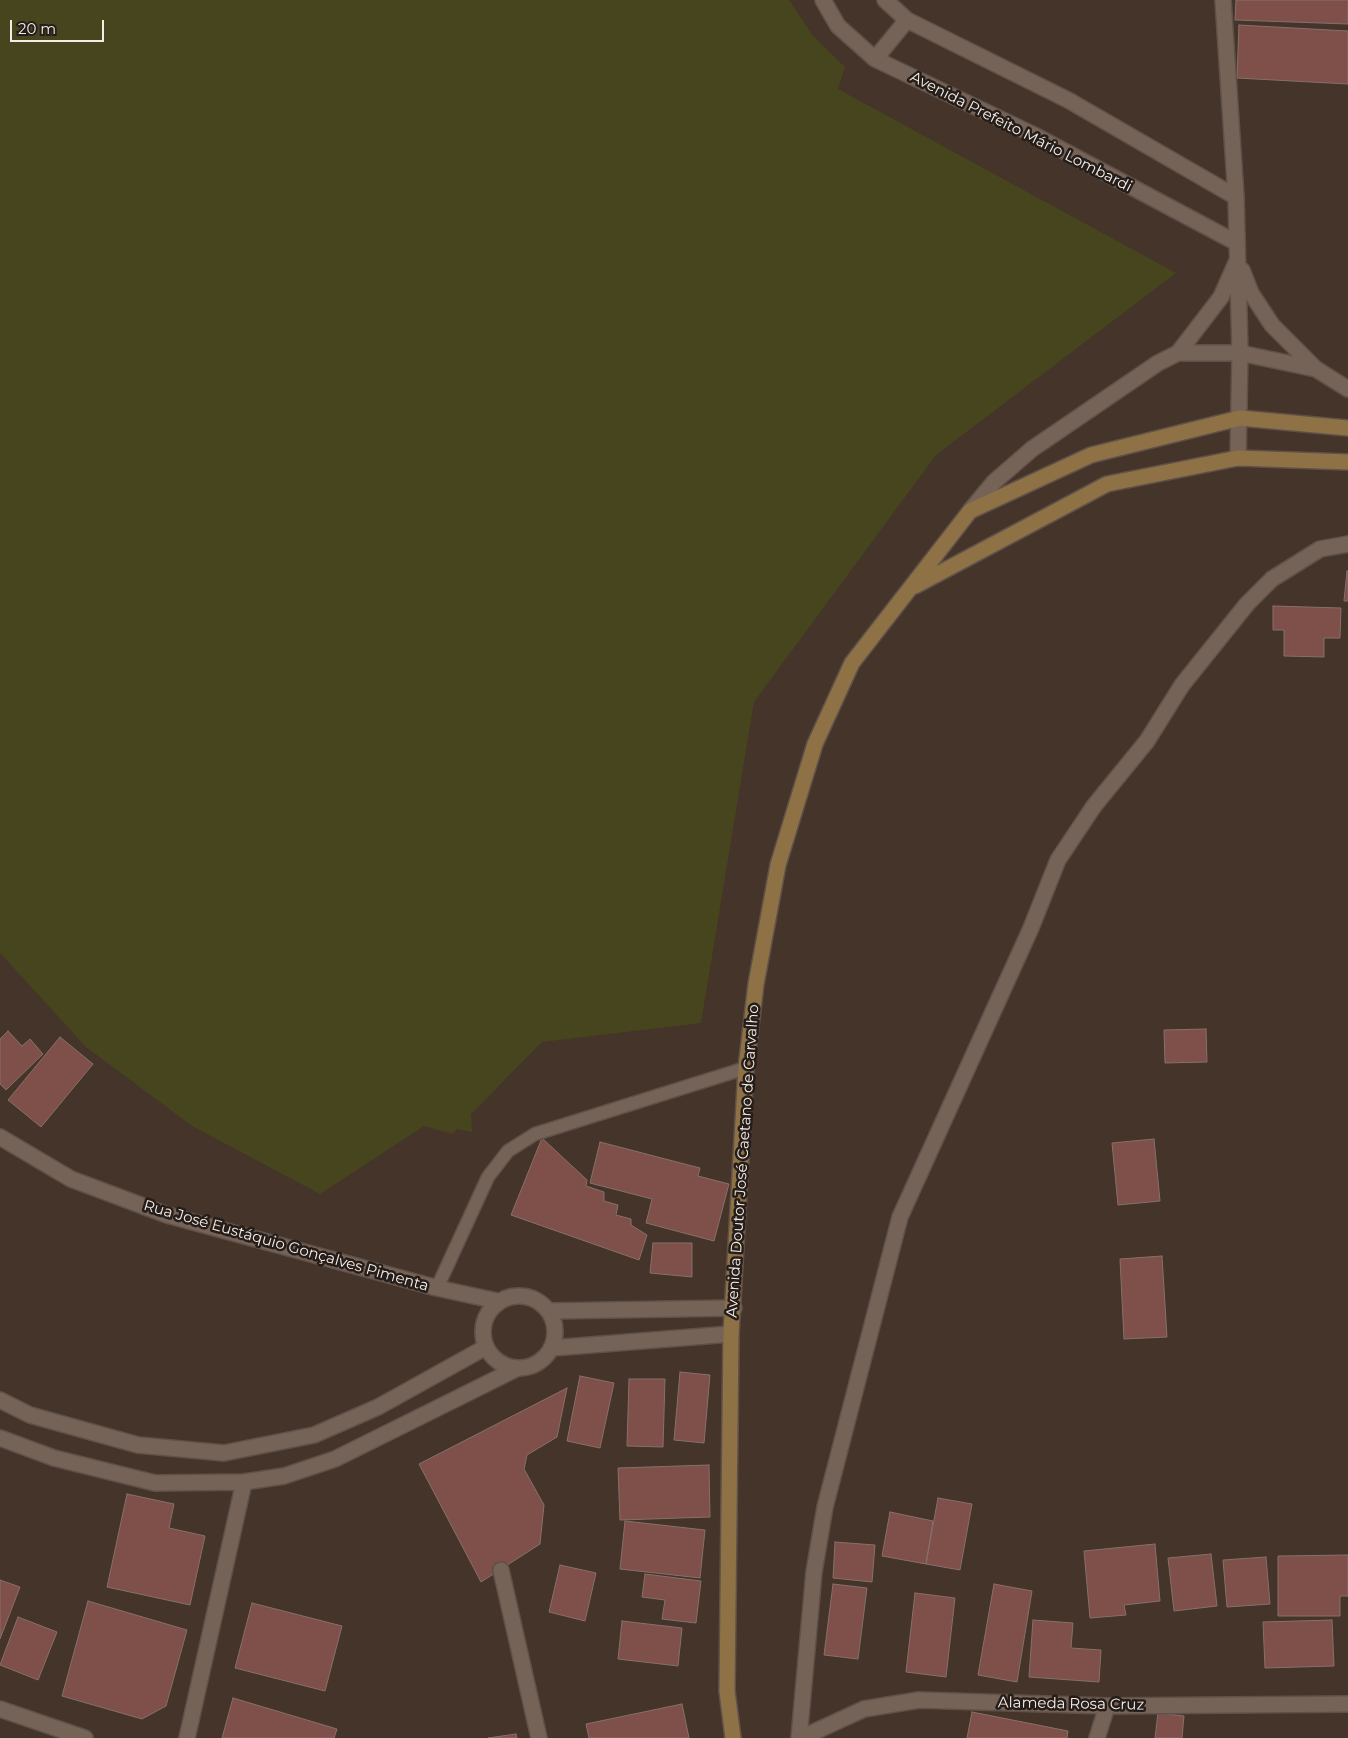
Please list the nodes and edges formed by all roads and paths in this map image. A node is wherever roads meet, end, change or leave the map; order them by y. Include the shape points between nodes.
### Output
1 (823, 0) edge
2 (885, 0) edge
3 (1223, 0) edge
4 (907, 20) junction
5 (875, 59) junction
6 (1236, 197) junction
7 (1237, 243) junction
8 (1237, 259) junction
9 (1178, 353) junction
10 (1240, 353) junction
11 (1316, 369) junction
12 (1348, 388) edge
13 (1240, 418) junction
14 (1348, 428) edge
15 (1238, 458) junction
16 (1348, 462) edge
17 (970, 511) junction
18 (1348, 544) edge
19 (909, 589) junction
20 (746, 1068) junction
21 (0, 1137) edge
22 (437, 1288) junction
23 (497, 1301) junction
24 (734, 1308) junction
25 (549, 1311) junction
26 (731, 1334) junction
27 (486, 1347) junction
28 (552, 1348) junction
29 (518, 1368) junction
30 (0, 1400) edge
31 (0, 1438) edge
32 (244, 1482) junction
33 (501, 1570) dead end
34 (1348, 1704) edge
35 (1107, 1706) junction
36 (0, 1709) edge
37 (85, 1738) edge
38 (187, 1738) edge
39 (539, 1738) edge
40 (733, 1738) edge
41 (800, 1738) edge
42 (1098, 1738) edge

1 - 5 street, Avenida Prefeito Mário Lombardi via 838,26
2 - 4 street
3 - 6 street
4 - 5 street
4 - 6 street via 1068,100
5 - 7 street, Avenida Prefeito Mário Lombardi via 1034,135
6 - 7 street
7 - 8 street
8 - 9 street via 1221,298
8 - 10 street
8 - 11 street via 1250,293 1272,325
9 - 10 street
9 - 17 street via 1158,363 1032,449 994,482
10 - 11 street
10 - 13 street
11 - 12 street
13 - 14 main road, Avenida Doutor José Caetano de Carvalho
13 - 15 street
13 - 17 main road, Avenida Doutor José Caetano de Carvalho via 1091,455
15 - 16 main road, Avenida Doutor José Caetano de Carvalho
15 - 19 main road, Avenida Doutor José Caetano de Carvalho via 1107,484
17 - 19 main road, Avenida Doutor José Caetano de Carvalho
18 - 41 street via 1320,549 1272,579 1247,604 1182,685 1147,742 1094,806 1058,860 1031,928 900,1217 825,1507 814,1572
19 - 20 main road, Avenida Doutor José Caetano de Carvalho via 852,663 816,744 778,865 756,984
20 - 22 lane via 535,1134 508,1152 488,1177
20 - 24 main road, Avenida Doutor José Caetano de Carvalho
21 - 22 street, Rua José Eustáquio Gonçalves Pimenta via 71,1179 167,1215
22 - 23 street, Rua José Eustáquio Gonçalves Pimenta
23 - 25 street via 511,1295 526,1295 540,1301
23 - 27 street via 483,1322 482,1335
24 - 25 street
24 - 26 main road, Avenida Doutor José Caetano de Carvalho
25 - 28 street via 556,1330
26 - 28 street
26 - 40 main road, Avenida Doutor José Caetano de Carvalho via 727,1691
27 - 29 street via 499,1362
27 - 30 street via 378,1406 314,1435 224,1452 138,1445 30,1415
28 - 29 street via 539,1363
29 - 32 street via 334,1459 284,1476
31 - 32 street via 54,1458 154,1483
32 - 38 street
33 - 39 street
34 - 35 street, Alameda Rosa Cruz
35 - 41 street, Alameda Rosa Cruz via 919,1700 864,1709
35 - 42 street
36 - 37 street

